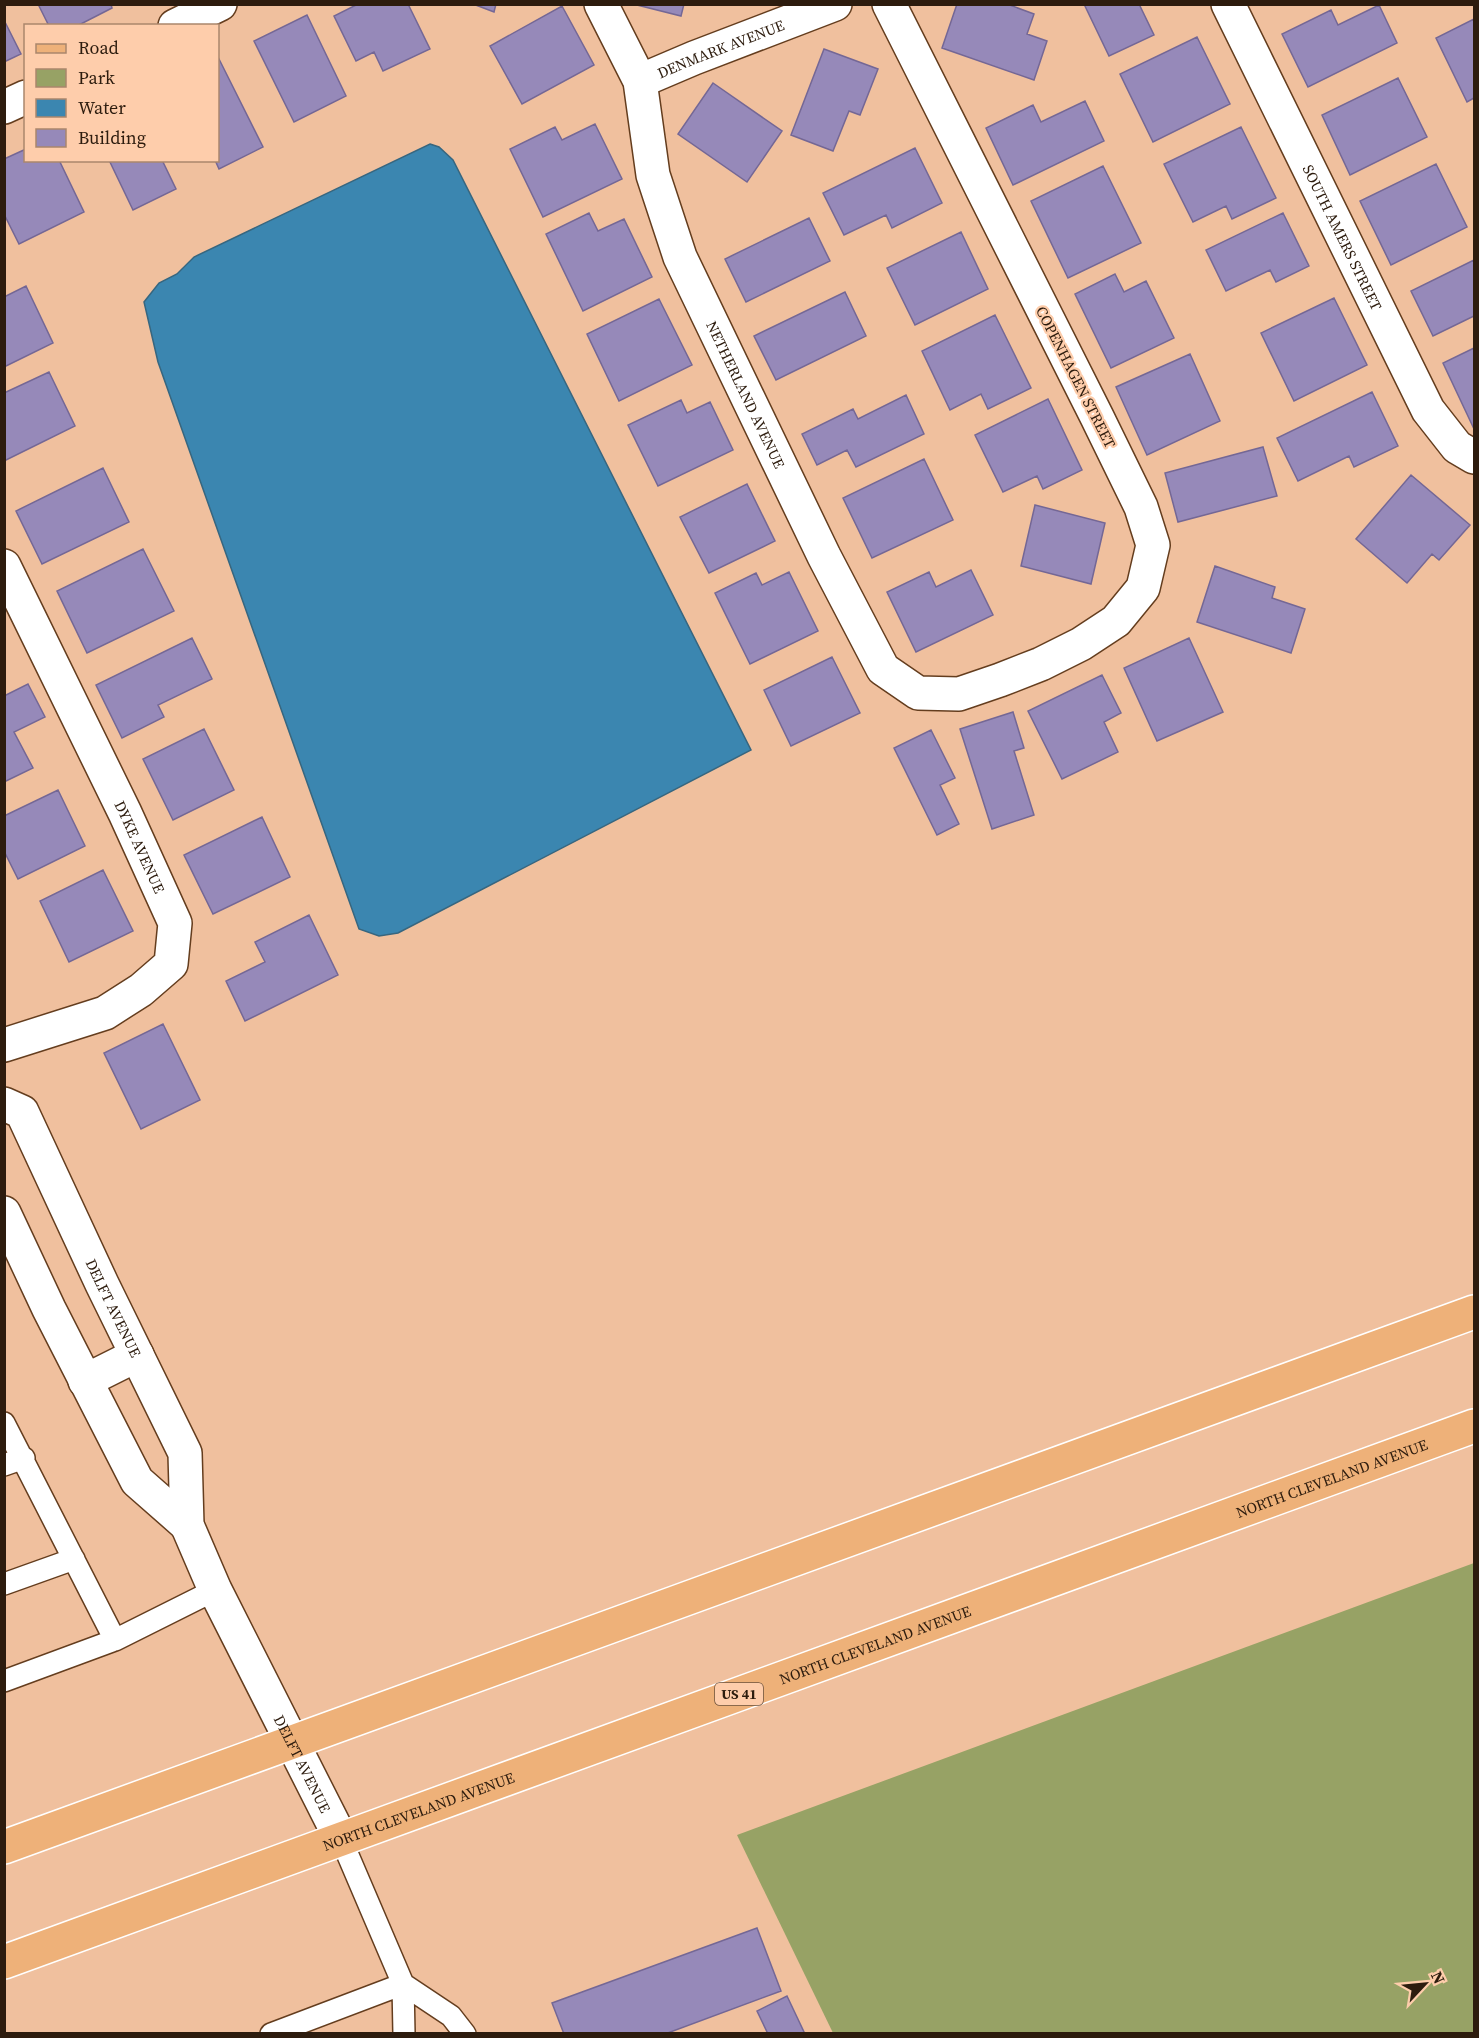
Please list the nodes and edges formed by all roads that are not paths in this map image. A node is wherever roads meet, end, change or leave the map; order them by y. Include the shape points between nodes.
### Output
1 (220, 4) edge
2 (601, 4) edge
3 (836, 4) edge
4 (889, 4) edge
5 (1228, 4) edge
6 (179, 24) edge
7 (640, 81) junction
8 (24, 98) edge
9 (4, 107) edge
10 (1474, 457) edge
11 (4, 566) edge
12 (986, 685) joint
13 (4, 1045) edge
14 (4, 1104) edge
15 (4, 1213) edge
16 (1474, 1312) edge
17 (137, 1355) junction
18 (85, 1381) junction
19 (4, 1423) edge
20 (1474, 1426) edge
21 (14, 1461) edge
22 (187, 1525) junction
23 (74, 1559) junction
24 (4, 1584) edge
25 (215, 1590) junction
26 (115, 1640) junction
27 (4, 1681) edge
28 (292, 1741) junction
29 (341, 1839) junction
30 (4, 1847) edge
31 (4, 1962) edge
32 (402, 1984) junction
33 (271, 2034) edge
34 (404, 2034) edge
35 (465, 2034) edge

1 - 6 street
2 - 7 street, NETHERLAND AVENUE
3 - 7 street, DENMARK AVENUE
4 - 12 street, COPENHAGEN STREET via 1097,417 1141,507 1153,544 1143,588 1116,621 1041,664
5 - 10 street, SOUTH AMERS STREET via 1428,410 1457,447
7 - 12 street, NETHERLAND AVENUE via 653,175 680,257 883,669 918,693 959,694
8 - 9 street
11 - 13 street, DYKE AVENUE via 175,923 171,964 141,990 105,1013
14 - 17 street, DELFT AVENUE via 22,1112
15 - 18 street, DELFT AVENUE
16 - 28 main road
17 - 18 street
17 - 22 street, DELFT AVENUE via 185,1453
18 - 22 street, DELFT AVENUE via 137,1481
19 - 21 lane
20 - 29 main road, NORTH CLEVELAND AVENUE / US 41
21 - 23 lane
22 - 25 street, DELFT AVENUE
23 - 24 lane
23 - 26 lane
25 - 26 lane
25 - 28 street, DELFT AVENUE
26 - 27 lane
28 - 29 street, DELFT AVENUE
28 - 30 main road
29 - 31 main road, NORTH CLEVELAND AVENUE / US 41
29 - 32 lane
32 - 33 lane
32 - 34 lane
32 - 35 lane via 451,2016

